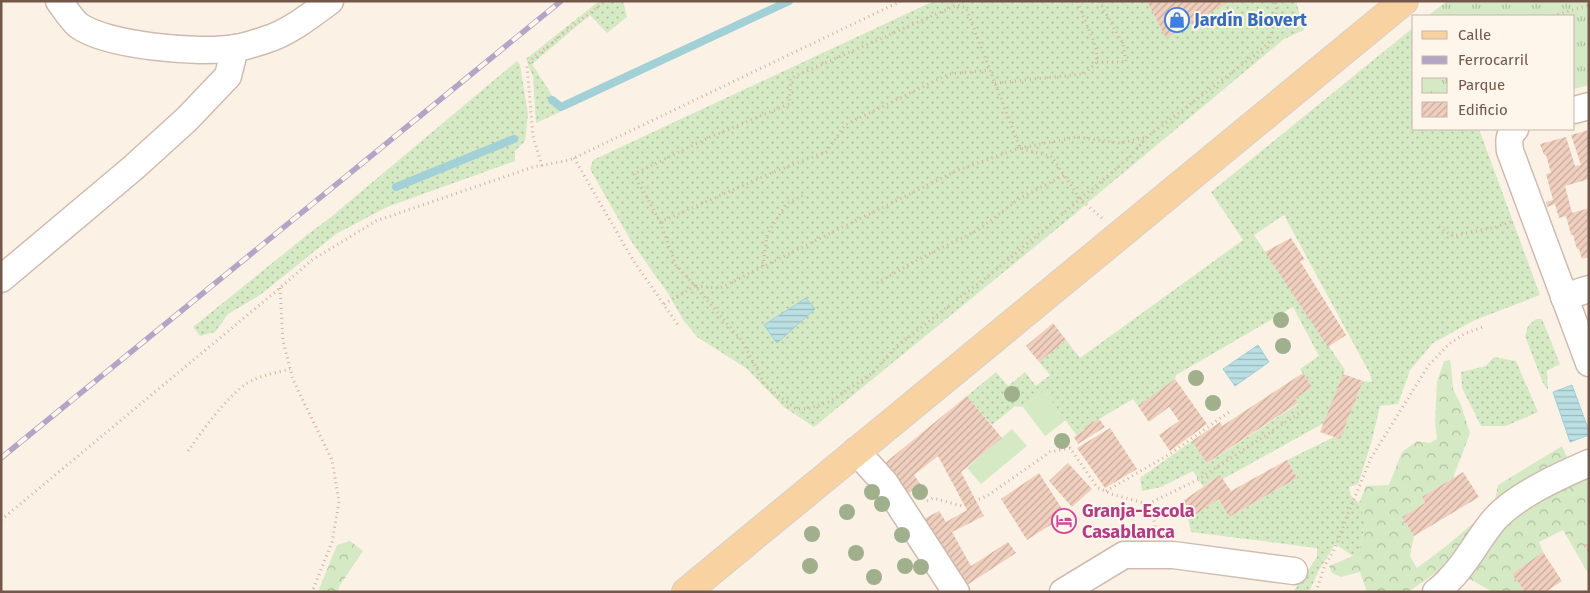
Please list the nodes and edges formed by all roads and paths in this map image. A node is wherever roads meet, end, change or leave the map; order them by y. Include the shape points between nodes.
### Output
1 (59, 1) edge
2 (330, 1) edge
3 (605, 1) edge
4 (901, 1) edge
5 (960, 1) edge
6 (1076, 1) edge
7 (1099, 1) edge
8 (1275, 1) edge
9 (1404, 1) edge
10 (957, 5) junction
11 (1589, 5) edge
12 (1557, 15) edge
13 (235, 48) junction
14 (1097, 62) junction
15 (990, 70) junction
16 (995, 83) junction
17 (1589, 106) edge
18 (1575, 110) edge
19 (1147, 137) junction
20 (1512, 138) edge
21 (1020, 148) junction
22 (574, 158) junction
23 (542, 166) junction
24 (1064, 175) junction
25 (804, 195) dead end
26 (1080, 199) junction
27 (1513, 221) dead end
28 (660, 222) junction
29 (1438, 227) dead end
30 (1120, 234) junction
31 (763, 266) junction
32 (1, 279) edge
33 (876, 283) dead end
34 (695, 286) junction
35 (280, 288) junction
36 (1589, 289) edge
37 (1564, 297) junction
38 (664, 304) junction
39 (678, 325) dead end
40 (1484, 326) dead end
41 (1589, 363) edge
42 (290, 369) junction
43 (1310, 406) dead end
44 (1230, 412) dead end
45 (188, 451) dead end
46 (856, 451) junction
47 (1589, 464) edge
48 (1106, 491) junction
49 (1148, 504) junction
50 (905, 513) junction
51 (1, 520) edge
52 (1156, 555) junction
53 (1294, 571) dead end
54 (312, 592) edge
55 (686, 592) edge
56 (956, 592) edge
57 (1062, 592) edge
58 (1316, 592) edge
59 (1436, 592) edge

1 - 13 street via 78,24 112,40 188,49
2 - 13 street via 287,30 266,40
3 - 23 path via 527,66 532,136
4 - 22 path
5 - 10 path
6 - 14 path via 1096,47
7 - 14 path via 1122,44 1126,62
8 - 19 path via 1276,12 1269,42
9 - 30 main road
10 - 15 path via 966,8
10 - 28 path via 791,78 789,104 634,174
11 - 12 path
13 - 32 street via 228,76 187,119
14 - 16 path via 1084,74
15 - 16 path
15 - 28 path via 949,74 844,124 826,152
16 - 21 path
17 - 18 street
19 - 21 path via 1120,142 1077,137
19 - 26 path via 1129,158
20 - 37 street
21 - 24 path via 1052,157
21 - 31 path via 958,170
22 - 23 path
22 - 38 path via 633,260
23 - 35 path via 376,221 312,260
24 - 26 path
24 - 33 path via 1019,199 978,230
25 - 31 path via 786,204 767,235
26 - 30 path
26 - 34 path via 997,269 897,346 871,374 829,402 806,410 796,408 766,385 742,341
27 - 29 path via 1453,236
28 - 34 path via 676,265
30 - 46 main road
31 - 34 path via 720,288
34 - 38 path
35 - 42 path via 283,341
35 - 51 path
36 - 37 street
37 - 41 street
38 - 39 path
40 - 58 path via 1449,344 1428,366 1370,458
42 - 45 path via 268,374 244,386 212,419
42 - 54 path via 332,460 338,502 332,542
43 - 49 path via 1198,479
44 - 48 path via 1170,454
46 - 50 street via 885,483
46 - 55 main road
47 - 59 street via 1522,497 1495,518 1451,578
48 - 49 path
48 - 50 path via 1097,487 1070,448 1050,452 987,496 962,506 934,498
49 - 52 path via 1155,524
50 - 56 street
52 - 53 street
52 - 57 street via 1124,555

